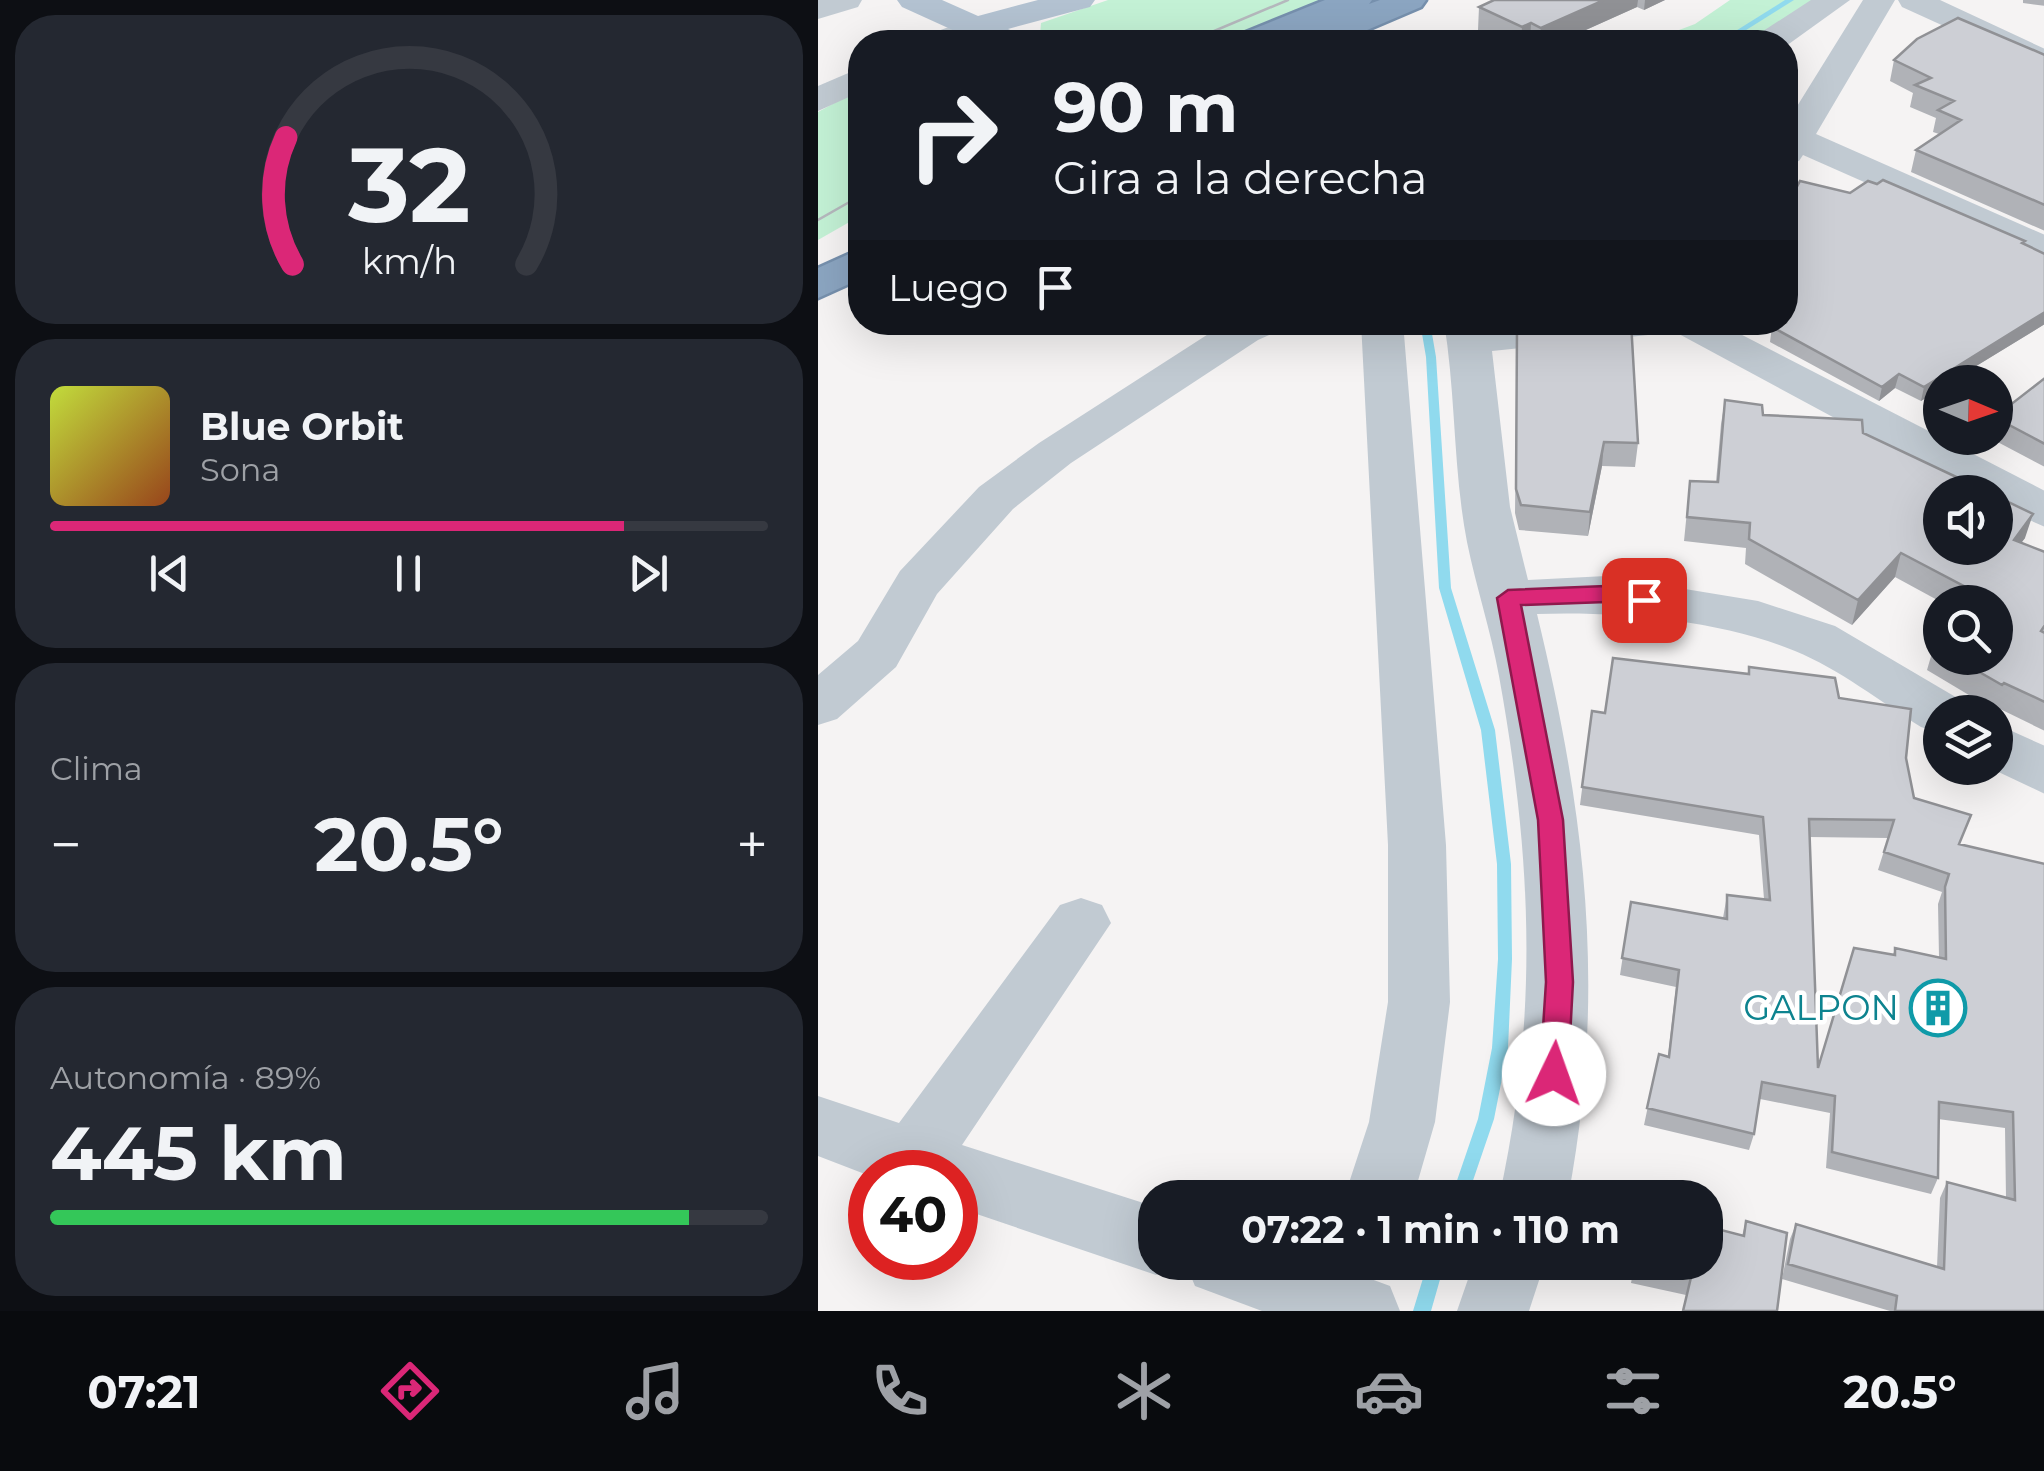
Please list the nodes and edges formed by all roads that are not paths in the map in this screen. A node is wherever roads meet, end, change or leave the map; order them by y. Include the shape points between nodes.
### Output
1 (846, 0) edge
2 (914, 0) edge
3 (1078, 0) edge
4 (1355, 0) edge
5 (1409, 0) edge
6 (1834, 0) edge
7 (1879, 0) edge
8 (1914, 0) edge
9 (818, 9) edge
10 (980, 30) edge
11 (1003, 30) edge
12 (1283, 30) edge
13 (1338, 30) edge
14 (1788, 30) edge
15 (2044, 60) edge
16 (848, 85) edge
17 (818, 100) edge
18 (1798, 133) edge
19 (1798, 149) edge
20 (848, 239) edge
21 (2044, 250) edge
22 (818, 255) edge
23 (848, 269) edge
24 (818, 285) edge
25 (1237, 335) edge
26 (1383, 335) edge
27 (1467, 335) edge
28 (1709, 335) edge
29 (2044, 511) edge
30 (1508, 598) junction
31 (1923, 703) edge
32 (818, 705) edge
33 (2013, 755) edge
34 (2044, 773) edge
35 (1082, 923) dead end
36 (818, 1126) edge
37 (885, 1150) edge
38 (949, 1150) edge
39 (1384, 1180) edge
40 (1537, 1180) edge
41 (978, 1182) edge
42 (1138, 1235) edge
43 (1287, 1280) edge
44 (1503, 1280) edge
45 (1351, 1297) edge
46 (1492, 1311) edge

1 - 9 street
2 - 10 main road
3 - 11 main road
4 - 12 highway
5 - 13 highway
6 - 14 street
7 - 18 street
8 - 15 street
16 - 17 street
19 - 21 street
20 - 22 highway
23 - 24 highway
25 - 32 street via 996,498 918,583 877,654
26 - 39 street via 1417,845 1418,1002 1402,1122
27 - 30 street via 1490,535
28 - 29 street
30 - 31 street via 1606,594 1758,619 1817,639
30 - 40 street via 1550,820 1560,982 1552,1105
33 - 34 street
35 - 38 street
36 - 37 street
41 - 42 street
43 - 45 street
44 - 46 street

